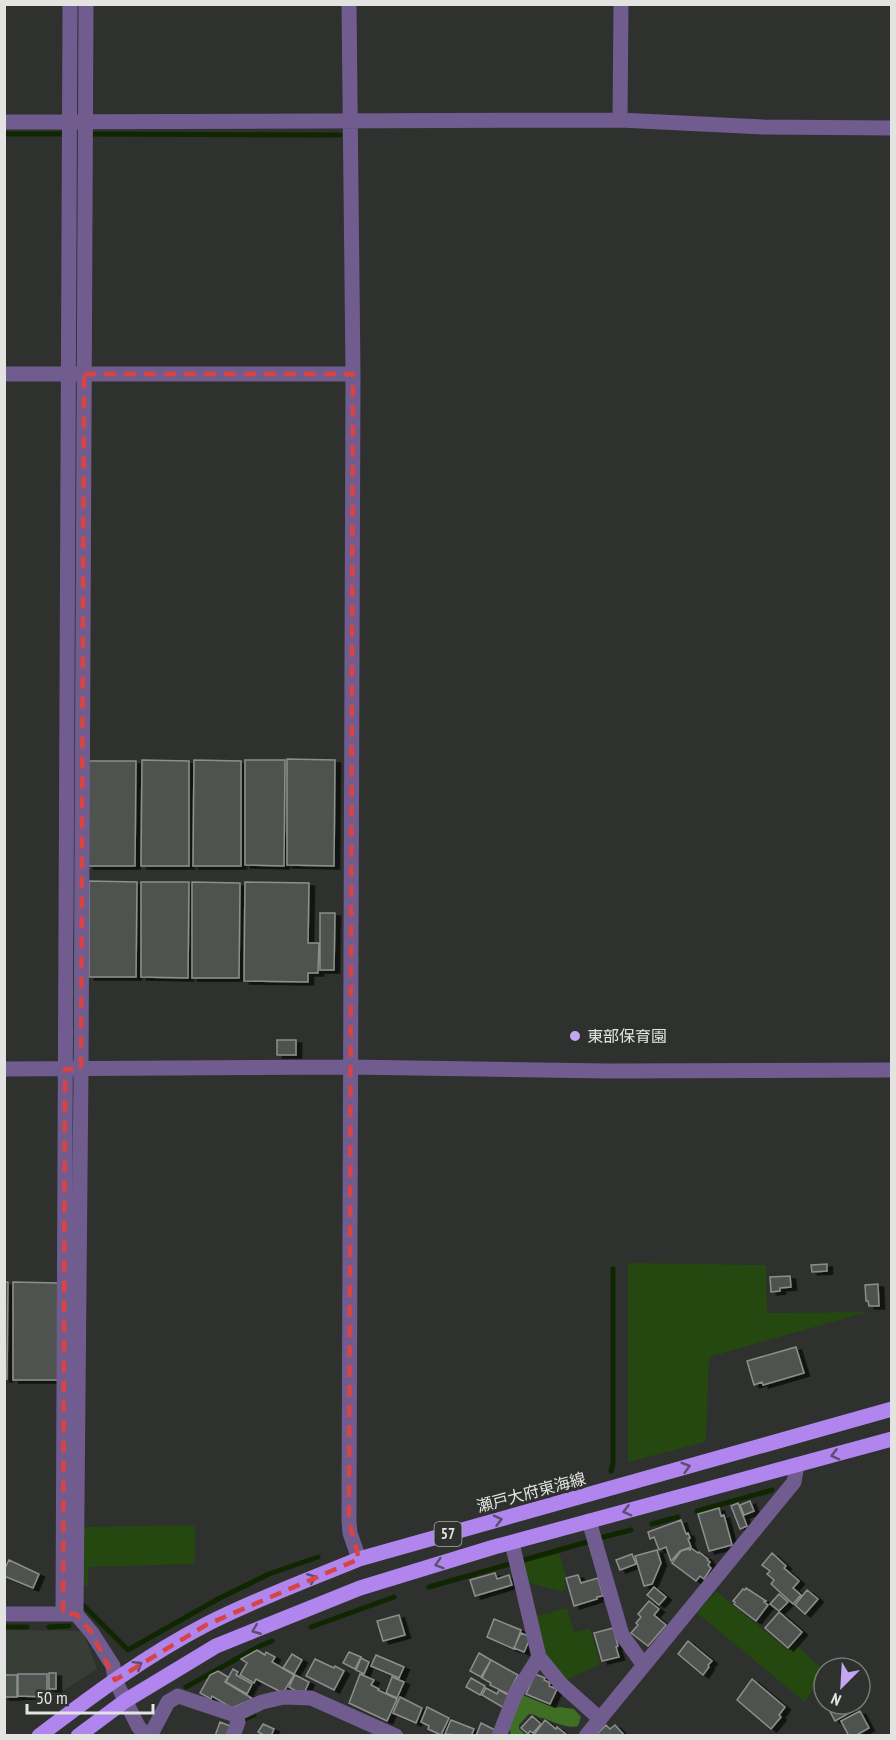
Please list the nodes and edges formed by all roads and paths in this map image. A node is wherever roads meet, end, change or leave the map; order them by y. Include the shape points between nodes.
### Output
1 (70, 4) edge
2 (86, 4) edge
3 (349, 4) edge
4 (621, 4) edge
5 (620, 120) junction
6 (4, 122) edge
7 (70, 122) junction
8 (86, 122) junction
9 (350, 122) junction
10 (891, 128) edge
11 (4, 374) edge
12 (84, 374) junction
13 (353, 374) junction
14 (68, 375) junction
15 (350, 1067) junction
16 (4, 1069) edge
17 (73, 1069) junction
18 (891, 1070) edge
19 (891, 1409) edge
20 (891, 1439) edge
21 (797, 1465) junction
22 (589, 1521) junction
23 (512, 1543) junction
24 (359, 1559) junction
25 (4, 1614) edge
26 (69, 1614) junction
27 (539, 1657) junction
28 (643, 1664) junction
29 (115, 1680) junction
30 (125, 1701) junction
31 (235, 1715) junction
32 (599, 1718) junction
33 (39, 1736) edge
34 (78, 1736) edge
35 (146, 1736) edge
36 (150, 1736) edge
37 (233, 1736) edge
38 (396, 1736) edge
39 (499, 1736) edge
40 (586, 1736) edge

1 - 7 street
2 - 8 street
3 - 9 street
4 - 5 street
5 - 9 street
5 - 10 street
6 - 7 street
7 - 8 street
7 - 14 street
8 - 9 street
8 - 12 street
9 - 13 street
11 - 14 street
12 - 13 street
12 - 14 street
12 - 17 street
13 - 15 street
14 - 17 street
15 - 17 street
15 - 18 street
15 - 24 street via 349,1521
16 - 17 street
17 - 26 street
24 -> 19 main road, 瀬戸大府東海線 / 57
20 -> 21 main road, 57
21 -> 22 main road, 57
21 - 28 street via 794,1482
22 - 23 main road, 57
22 - 28 street via 622,1635
23 - 27 street
23 -> 30 main road, 57 via 360,1588 216,1646
29 -> 24 main road, 瀬戸大府東海線 / 57 via 206,1625
25 - 26 street
26 - 29 street via 93,1633 112,1666
27 - 32 street via 561,1684
27 - 39 street via 515,1695
28 - 32 street
29 - 30 street
29 - 33 main road, 瀬戸大府東海線 / 57
30 - 34 main road, 57
30 - 35 street
31 - 36 street via 178,1696 168,1702
31 - 37 street via 238,1722
31 - 38 street via 284,1697 311,1698
32 - 40 street

